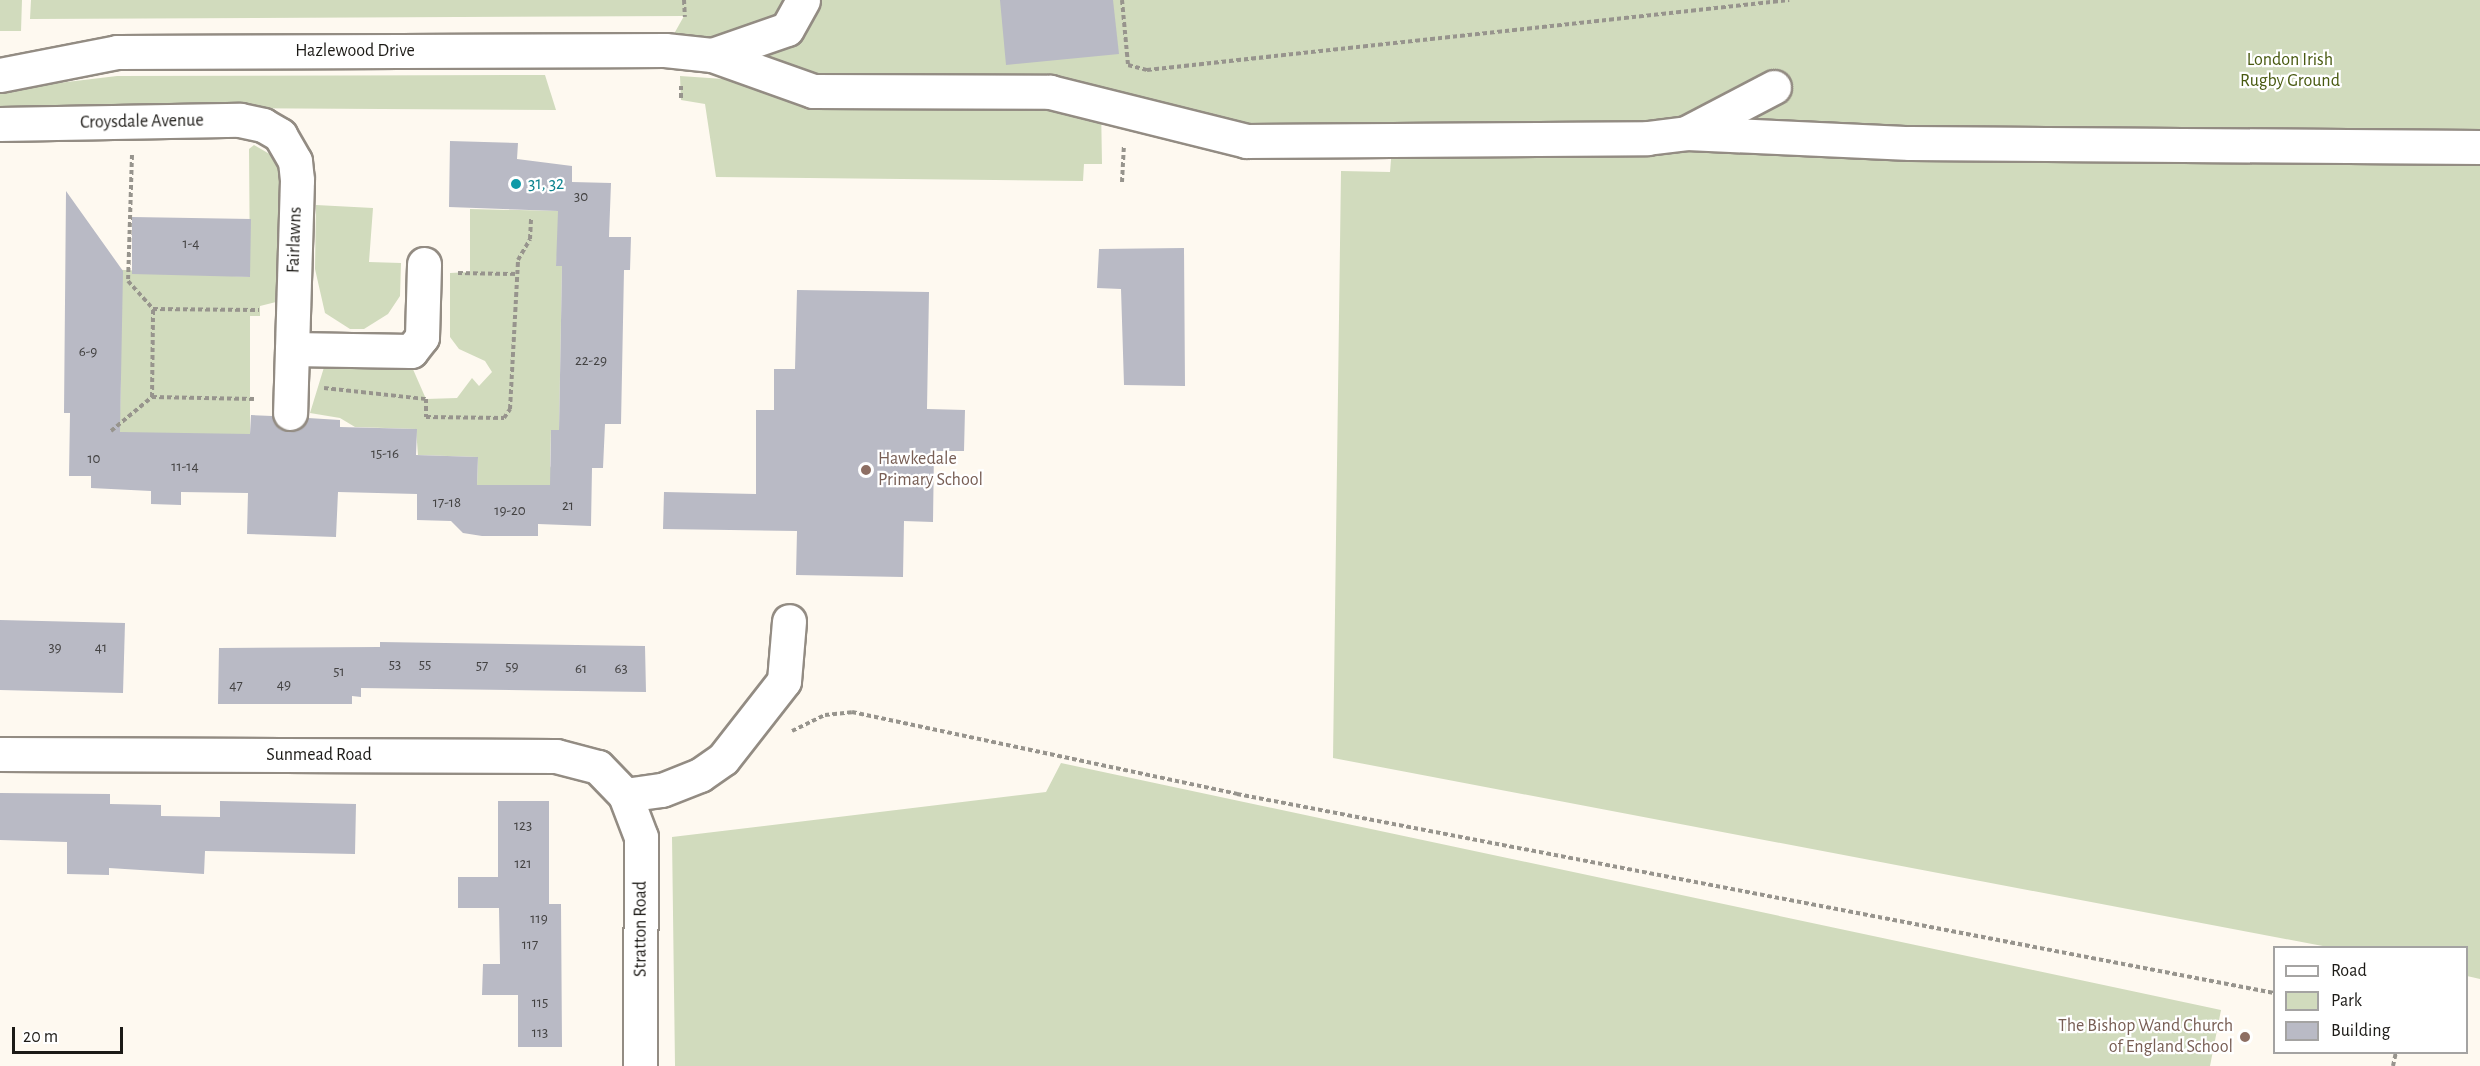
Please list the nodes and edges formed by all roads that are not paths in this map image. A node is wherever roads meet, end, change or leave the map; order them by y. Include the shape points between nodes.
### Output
1 (803, 0) edge
2 (712, 55) junction
3 (0, 75) edge
4 (1773, 87) dead end
5 (0, 124) edge
6 (1687, 133) junction
7 (280, 135) joint
8 (2480, 147) edge
9 (424, 268) road end
10 (292, 349) junction
11 (291, 399) road end
12 (789, 621) dead end
13 (0, 754) edge
14 (625, 795) junction
15 (640, 1066) edge

1 - 2 street via 787,29
2 - 3 street, Hazlewood Drive via 664,50 117,52
2 - 6 street via 813,91 1050,92 1246,141 1647,138
4 - 6 street
5 - 7 street, Croysdale Avenue via 240,120
6 - 8 street via 1910,143
7 - 10 street, Fairlawns via 296,161
9 - 10 street via 422,337 411,351
10 - 11 street, Fairlawns
12 - 14 street via 784,681 723,759 700,775 662,790
13 - 14 street, Sunmead Road via 556,756 598,767
14 - 15 street, Stratton Road via 641,837

